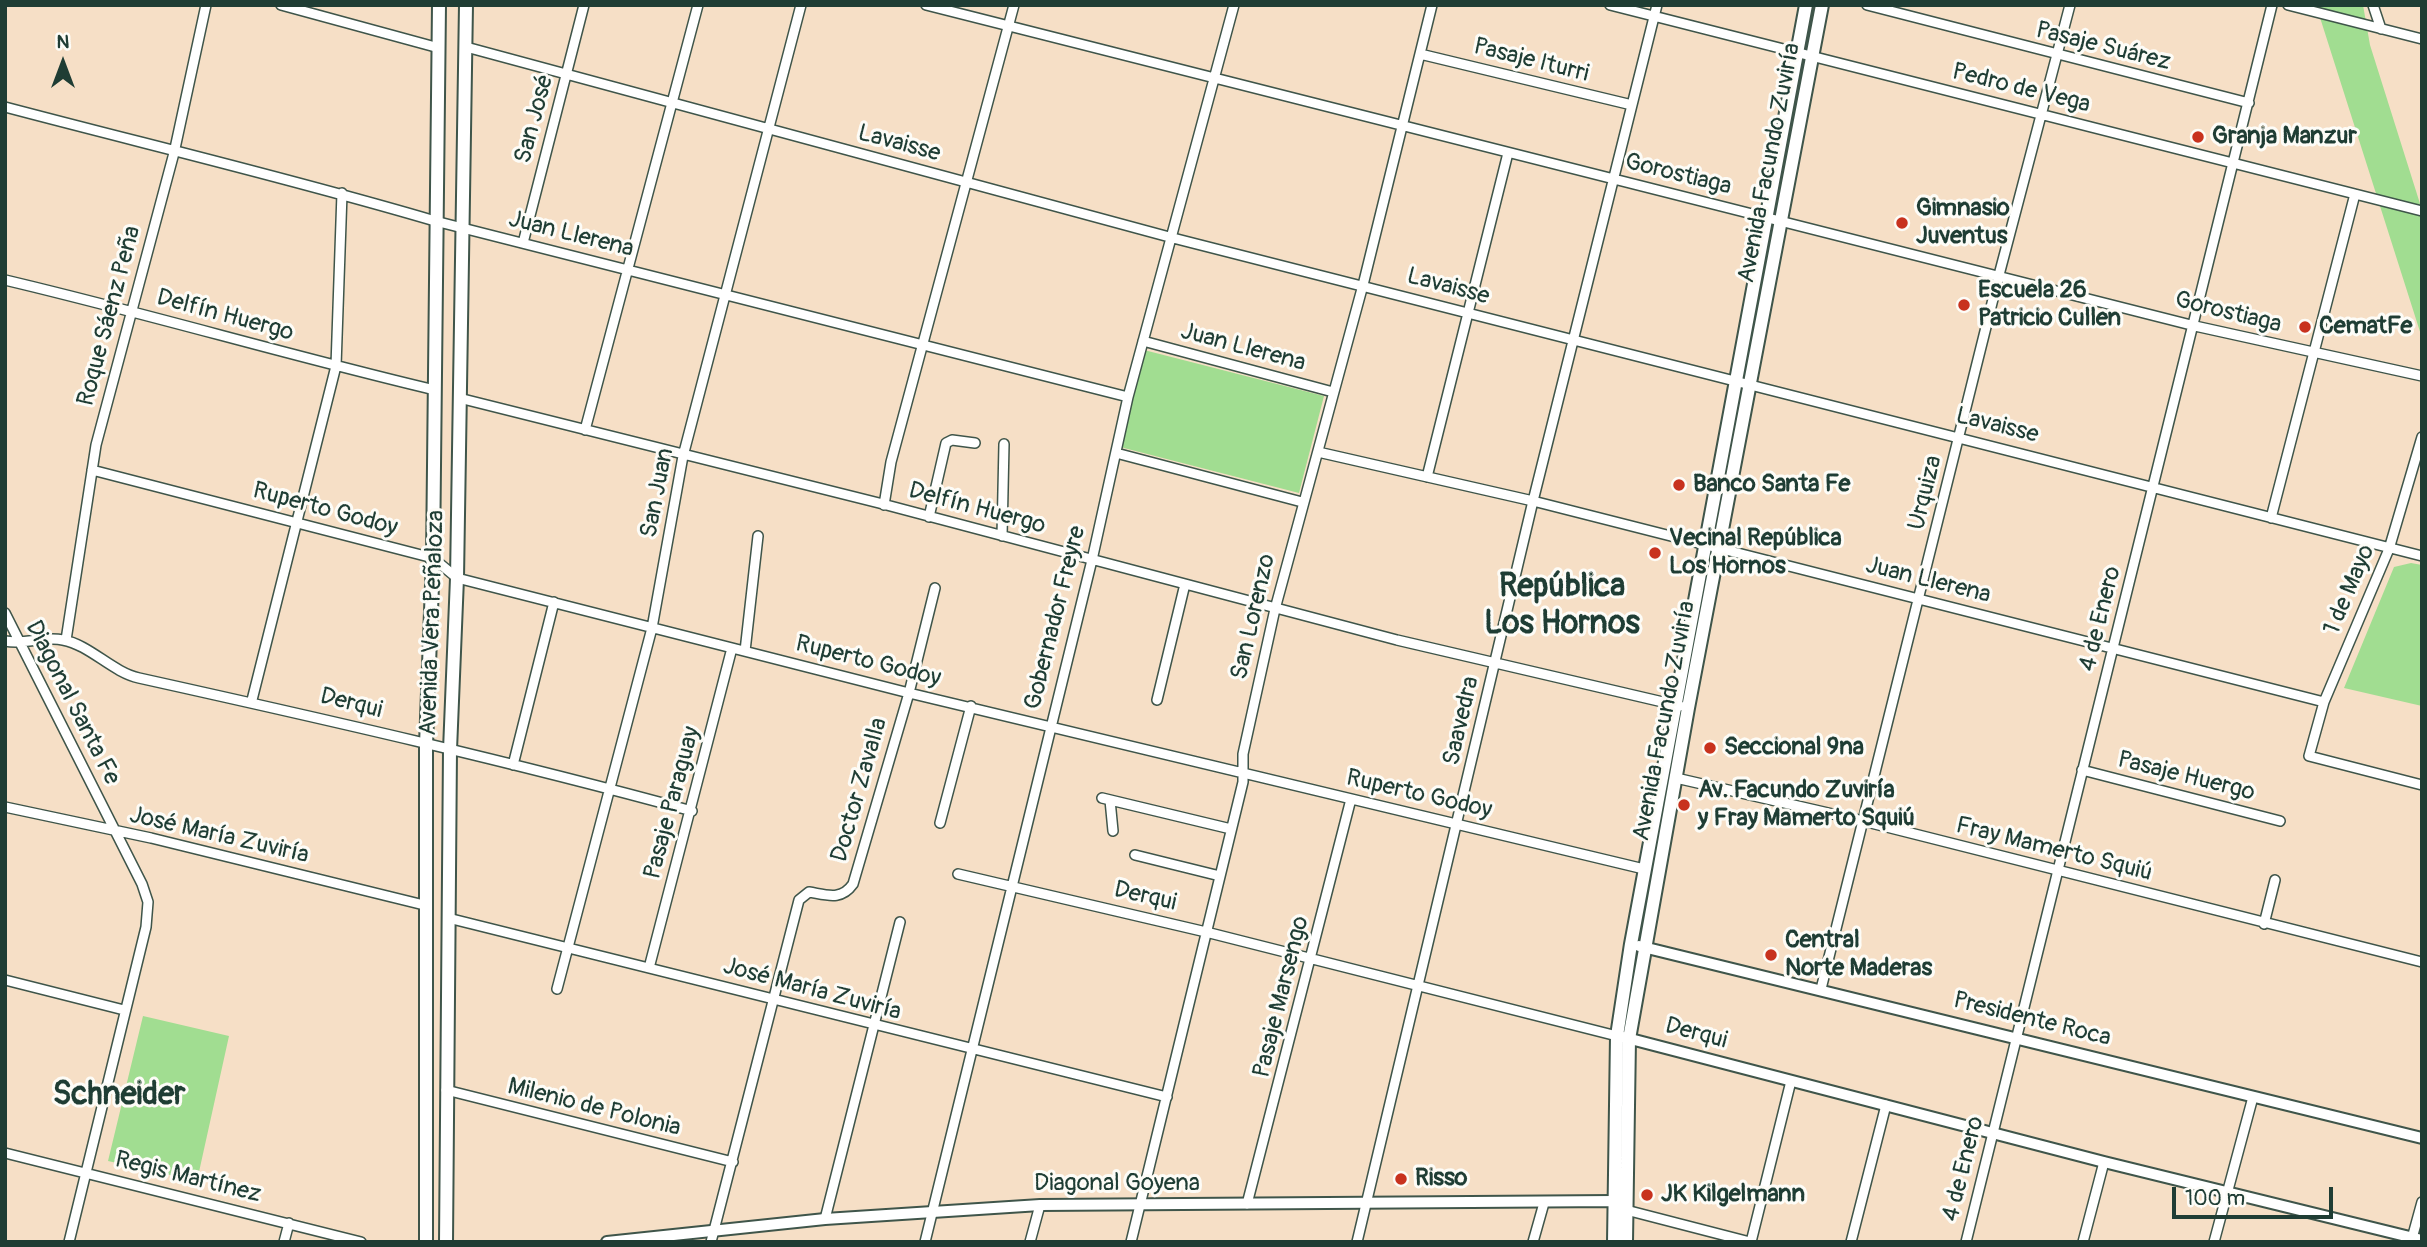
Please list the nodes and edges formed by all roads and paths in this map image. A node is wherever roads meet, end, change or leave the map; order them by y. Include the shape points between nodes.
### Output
1 (206, 5) edge
2 (281, 5) edge
3 (439, 5) edge
4 (466, 5) edge
5 (584, 5) edge
6 (698, 5) edge
7 (801, 5) edge
8 (926, 5) edge
9 (1013, 5) edge
10 (1234, 5) edge
11 (1433, 5) edge
12 (1610, 5) edge
13 (1657, 5) edge
14 (1806, 5) edge
15 (1822, 5) edge
16 (1867, 5) edge
17 (2070, 5) edge
18 (2272, 5) edge
19 (2373, 5) edge
20 (2294, 6) edge
21 (1654, 17) junction
22 (1008, 26) junction
23 (2381, 29) junction
24 (2422, 39) edge
25 (466, 47) junction
26 (439, 48) junction
27 (1420, 54) junction
28 (1797, 54) junction
29 (2057, 55) junction
30 (1812, 57) junction
31 (567, 75) junction
32 (1215, 79) junction
33 (2249, 103) junction
34 (672, 104) junction
35 (1632, 105) junction
36 (5, 107) edge
37 (2042, 114) junction
38 (1402, 126) junction
39 (769, 130) junction
40 (174, 153) junction
41 (1508, 153) junction
42 (2234, 163) junction
43 (1614, 178) junction
44 (967, 183) junction
45 (342, 194) junction
46 (2355, 194) junction
47 (2422, 211) edge
48 (1774, 218) junction
49 (435, 221) junction
50 (461, 228) junction
51 (1173, 238) junction
52 (523, 243) junction
53 (628, 270) junction
54 (1999, 275) junction
55 (5, 280) edge
56 (1363, 285) junction
57 (724, 293) junction
58 (130, 309) junction
59 (1469, 314) junction
60 (2195, 326) junction
61 (1573, 339) junction
62 (1143, 341) junction
63 (925, 346) junction
64 (2313, 353) junction
65 (336, 366) junction
66 (2422, 376) edge
67 (1743, 383) junction
68 (435, 390) junction
69 (1333, 392) junction
70 (1128, 397) junction
71 (459, 398) junction
72 (585, 430) junction
73 (1960, 436) junction
74 (2422, 437) edge
75 (975, 443) dead end
76 (1004, 444) dead end
77 (1318, 452) junction
78 (1116, 453) junction
79 (683, 456) junction
80 (92, 470) junction
81 (1427, 477) junction
82 (2153, 487) junction
83 (1533, 501) junction
84 (1302, 502) junction
85 (884, 505) junction
86 (929, 517) junction
87 (2272, 518) junction
88 (297, 523) junction
89 (758, 536) dead end
90 (1002, 536) junction
91 (1713, 547) junction
92 (2389, 549) junction
93 (2422, 556) edge
94 (433, 558) junction
95 (1092, 560) junction
96 (457, 578) junction
97 (1185, 584) junction
98 (935, 588) dead end
99 (1920, 598) junction
100 (554, 602) junction
101 (1275, 609) junction
102 (5, 613) edge
103 (652, 628) junction
104 (66, 640) junction
105 (5, 641) edge
106 (20, 644) junction
107 (732, 648) junction
108 (2113, 649) junction
109 (746, 651) junction
110 (1496, 663) junction
111 (909, 693) junction
112 (252, 700) junction
113 (1157, 700) dead end
114 (2324, 702) junction
115 (1674, 705) junction
116 (971, 706) junction
117 (1688, 708) junction
118 (1049, 724) junction
119 (426, 745) junction
120 (450, 750) junction
121 (513, 765) junction
122 (2082, 770) junction
123 (1242, 772) junction
124 (1676, 778) junction
125 (2422, 785) edge
126 (612, 789) junction
127 (1351, 799) junction
128 (5, 807) edge
129 (692, 811) junction
130 (1863, 821) junction
131 (2280, 821) dead end
132 (940, 823) dead end
133 (1457, 823) junction
134 (1231, 829) junction
135 (1113, 831) dead end
136 (115, 832) junction
137 (1135, 855) dead end
138 (1644, 869) junction
139 (2056, 870) junction
140 (958, 874) dead end
141 (1220, 876) junction
142 (2275, 880) dead end
143 (1010, 887) junction
144 (424, 905) junction
145 (448, 918) junction
146 (900, 922) dead end
147 (2264, 924) junction
148 (1206, 932) junction
149 (1637, 946) junction
150 (570, 947) junction
151 (1312, 959) junction
152 (2422, 962) edge
153 (649, 968) junction
154 (5, 980) edge
155 (1417, 986) junction
156 (558, 989) dead end
157 (1821, 989) junction
158 (771, 998) junction
159 (124, 1010) junction
160 (875, 1026) junction
161 (1623, 1037) junction
162 (2016, 1037) junction
163 (973, 1051) junction
164 (1791, 1081) junction
165 (446, 1090) junction
166 (1167, 1097) junction
167 (2253, 1097) junction
168 (1886, 1105) junction
169 (1994, 1132) junction
170 (2422, 1138) edge
171 (5, 1153) edge
172 (733, 1162) junction
173 (2104, 1162) junction
174 (86, 1174) junction
175 (2228, 1192) junction
176 (1614, 1202) junction
177 (2422, 1202) edge
178 (1367, 1203) junction
179 (1544, 1203) junction
180 (1141, 1204) junction
181 (1040, 1205) junction
182 (1248, 1205) junction
183 (933, 1210) junction
184 (1626, 1210) junction
185 (825, 1219) junction
186 (289, 1223) junction
187 (712, 1236) edge
188 (2415, 1239) edge
189 (69, 1242) edge
190 (284, 1242) edge
191 (361, 1242) edge
192 (426, 1242) edge
193 (446, 1242) edge
194 (607, 1242) edge
195 (925, 1242) edge
196 (1030, 1242) edge
197 (1131, 1242) edge
198 (1357, 1242) edge
199 (1533, 1242) edge
200 (1614, 1242) edge
201 (1626, 1242) edge
202 (1751, 1242) edge
203 (1851, 1242) edge
204 (1966, 1242) edge
205 (2083, 1242) edge
206 (2214, 1242) edge

1 - 40 street, Roque Sáenz Peña
2 - 26 street
3 - 26 main road, Avenida Vera Peñaloza
4 - 25 main road, Avenida Vera Peñaloza
5 - 31 street, San José
6 - 34 street
7 - 39 street, San Juan
8 - 22 street, Gorostiaga
9 - 22 street
10 - 32 street, Gobernador Freyre
11 - 27 street, San Lorenzo
12 - 21 street, Pedro de Vega
13 - 21 street, Saavedra
14 - 28 main road, Avenida Facundo Zuviría
15 - 30 main road, Avenida Facundo Zuviría
16 - 29 street, Pasaje Suárez
17 - 29 street, Urquiza
18 - 33 street, 4 de Enero
19 - 23 street
20 - 23 street
21 - 28 street, Pedro de Vega
21 - 35 street, Saavedra
22 - 32 street, Gorostiaga
22 - 44 street
23 - 24 street
25 - 31 street, Lavaisse
25 - 50 main road, Avenida Vera Peñaloza
26 - 49 main road, Avenida Vera Peñaloza
27 - 35 street, Pasaje Iturri
27 - 38 street, San Lorenzo
28 - 30 street, Pedro de Vega
28 - 48 main road, Avenida Facundo Zuviría
29 - 33 street, Pasaje Suárez
29 - 37 street, Urquiza
30 - 37 street, Pedro de Vega
30 - 48 main road, Avenida Facundo Zuviría
31 - 34 street, Lavaisse
31 - 52 street, San José
32 - 38 street, Gorostiaga
32 - 51 street, Gobernador Freyre
33 - 42 street, 4 de Enero
34 - 39 street, Lavaisse
34 - 53 street
35 - 43 street, Saavedra
36 - 40 street, Juan Llerena
37 - 42 street, Pedro de Vega
37 - 54 street, Urquiza
38 - 41 street, Gorostiaga
38 - 56 street, San Lorenzo
39 - 44 street, Lavaisse
39 - 57 street, San Juan
40 - 45 street, Juan Llerena
40 - 58 street, Roque Sáenz Peña
41 - 43 street, Gorostiaga
41 - 59 street
42 - 46 street, Pedro de Vega
42 - 60 street, 4 de Enero
43 - 48 street, Gorostiaga
43 - 61 street, Saavedra
44 - 51 street, Lavaisse
44 - 63 street
45 - 49 street, Juan Llerena
45 - 65 street
46 - 47 street, Pedro de Vega
46 - 64 street
48 - 54 street, Gorostiaga
48 - 67 main road, Avenida Facundo Zuviría
49 - 50 street, Juan Llerena
49 - 68 main road, Avenida Vera Peñaloza
50 - 52 street, Juan Llerena
50 - 71 main road, Avenida Vera Peñaloza
51 - 56 street, Lavaisse
51 - 62 street, Gobernador Freyre
52 - 53 street, Juan Llerena
53 - 57 street, Juan Llerena
53 - 72 street
54 - 60 street, Gorostiaga
54 - 73 street, Urquiza
55 - 58 street, Delfín Huergo
56 - 59 street, Lavaisse
56 - 69 street, San Lorenzo
57 - 63 street, Juan Llerena
57 - 79 street, San Juan
58 - 65 street, Delfín Huergo
58 - 80 street, Roque Sáenz Peña
59 - 61 street, Lavaisse
59 - 81 street
60 - 64 street, Gorostiaga
60 - 82 street, 4 de Enero
61 - 67 street, Lavaisse
61 - 83 street, Saavedra
62 - 69 street, Juan Llerena
62 - 70 street, Gobernador Freyre
63 - 70 street, Juan Llerena
63 - 85 street via 891,462
64 - 66 street, Gorostiaga
64 - 87 street
65 - 68 street, Delfín Huergo
65 - 88 street
67 - 73 street, Lavaisse
67 - 91 main road, Avenida Facundo Zuviría
68 - 94 main road, Avenida Vera Peñaloza
69 - 77 street, San Lorenzo
70 - 78 street, Gobernador Freyre
71 - 72 street, Delfín Huergo
71 - 96 main road, Avenida Vera Peñaloza
72 - 79 street, Delfín Huergo
73 - 82 street, Lavaisse
73 - 99 street, Urquiza
74 - 92 street, 1 de Mayo
75 - 86 street via 946,443
76 - 90 street
77 - 81 street, Juan Llerena
77 - 84 street, San Lorenzo
78 - 84 street
78 - 95 street, Gobernador Freyre
79 - 85 street, Delfín Huergo
79 - 103 street, San Juan
80 - 88 street, Ruperto Godoy
80 - 104 street, Roque Sáenz Peña
81 - 83 street, Juan Llerena
82 - 87 street, Lavaisse
82 - 108 street, 4 de Enero
83 - 91 street, Juan Llerena
83 - 110 street, Saavedra
84 - 101 street, San Lorenzo
85 - 86 street, Delfín Huergo
86 - 90 street, Delfín Huergo
87 - 92 street, Lavaisse
88 - 94 street, Ruperto Godoy
88 - 112 street
89 - 109 street
90 - 95 street, Delfín Huergo
91 - 99 street, Juan Llerena
91 - 115 main road, Avenida Facundo Zuviría
91 - 117 main road, Avenida Facundo Zuviría
92 - 93 street, Lavaisse
92 - 114 street, 1 de Mayo
94 - 96 street, Ruperto Godoy
94 - 119 main road, Avenida Vera Peñaloza
95 - 97 street, Delfín Huergo
95 - 118 street, Gobernador Freyre
96 - 100 street, Ruperto Godoy
96 - 120 main road, Avenida Vera Peñaloza
97 - 101 street, Delfín Huergo
97 - 113 street
98 - 111 street, Doctor Zavalla
99 - 108 street, Juan Llerena
99 - 130 street, Urquiza
100 - 103 street, Ruperto Godoy
100 - 121 street
101 - 110 street, Delfín Huergo
101 - 123 street, San Lorenzo
102 - 106 street, Diagonal Santa Fe
103 - 107 street, Ruperto Godoy
103 - 126 street, San Juan
104 - 106 street
104 - 112 street, Derqui via 134,677
105 - 106 street
106 - 136 street, Diagonal Santa Fe
107 - 109 street, Ruperto Godoy
107 - 129 street, Pasaje Paraguay
108 - 114 street, Juan Llerena
108 - 122 street, 4 de Enero
109 - 111 street, Ruperto Godoy
110 - 115 street, Delfín Huergo
110 - 133 street, Saavedra
111 - 116 street, Ruperto Godoy
111 - 158 street, Doctor Zavalla via 853,884 847,893 836,897 803,894
112 - 119 street, Derqui
114 - 125 street, 1 de Mayo via 2309,756
115 - 117 street, Delfín Huergo
115 - 138 main road, Avenida Facundo Zuviría
116 - 118 street, Ruperto Godoy
116 - 132 street
117 - 124 main road, Avenida Facundo Zuviría
118 - 123 street, Ruperto Godoy
118 - 143 street, Gobernador Freyre
119 - 120 street, Derqui
119 - 144 main road, Avenida Vera Peñaloza
120 - 121 street, Derqui
120 - 145 main road, Avenida Vera Peñaloza
121 - 126 street, Derqui
122 - 131 street, Pasaje Huergo
122 - 139 street, 4 de Enero
123 - 127 street, Ruperto Godoy
123 - 134 street, San Lorenzo
124 - 130 street, Fray Mamerto Squiú
124 - 149 main road, Avenida Facundo Zuviría
126 - 129 street, Derqui
126 - 150 street, San Juan
127 - 133 street, Ruperto Godoy
127 - 151 street, Pasaje Marsengo
128 - 136 street, José María Zuviría
129 - 153 street, Pasaje Paraguay
130 - 139 street, Fray Mamerto Squiú
130 - 157 street, Urquiza
133 - 138 street, Ruperto Godoy
133 - 155 street, Saavedra
134 - 135 street via 1106,799
134 - 141 street, San Lorenzo
136 - 144 street, José María Zuviría
136 - 159 street, Diagonal Santa Fe via 148,902
137 - 141 street
138 - 149 main road, Avenida Facundo Zuviría
139 - 147 street, Fray Mamerto Squiú
139 - 162 street, 4 de Enero
140 - 143 street, Derqui
141 - 148 street, San Lorenzo
142 - 147 street
143 - 148 street, Derqui
143 - 163 street, Gobernador Freyre
144 - 192 main road, Avenida Vera Peñaloza
145 - 150 street, José María Zuviría
145 - 165 main road, Avenida Vera Peñaloza
146 - 160 street
147 - 152 street, Fray Mamerto Squiú
148 - 151 street, Derqui
148 - 166 street, San Lorenzo
149 - 157 street, Presidente Roca
149 - 161 main road, Avenida Facundo Zuviría
150 - 153 street, José María Zuviría
150 - 156 street, San Juan
151 - 155 street, Derqui
151 - 182 street, Pasaje Marsengo
153 - 158 street, José María Zuviría
154 - 159 street
155 - 161 street, Derqui
155 - 178 street, Saavedra
157 - 162 street, Presidente Roca
158 - 160 street, José María Zuviría
158 - 172 street, Doctor Zavalla
159 - 174 street, Diagonal Santa Fe
160 - 163 street, José María Zuviría
160 - 185 street
161 - 164 street, Derqui
161 - 176 main road, Avenida Facundo Zuviría
161 - 184 main road, Avenida Facundo Zuviría
162 - 167 street, Presidente Roca
162 - 169 street, 4 de Enero
163 - 166 street, José María Zuviría
163 - 183 street, Gobernador Freyre
164 - 168 street, Derqui
164 - 202 street
165 - 172 street, Milenio de Polonia
165 - 193 main road, Avenida Vera Peñaloza
166 - 180 street, San Lorenzo
167 - 170 street, Presidente Roca
167 - 175 street
168 - 169 street, Derqui
168 - 203 street
169 - 173 street, Derqui
169 - 204 street, 4 de Enero
171 - 174 street, Regis Martínez
172 - 187 street, Doctor Zavalla
173 - 175 street, Derqui
173 - 205 street
174 - 186 street, Regis Martínez
174 - 189 street, Diagonal Santa Fe
175 - 188 street, Derqui
175 - 206 street
176 - 179 street, Diagonal Goyena
176 - 184 street
176 - 200 main road, Avenida Facundo Zuviría
177 - 188 street
178 - 179 street, Diagonal Goyena
178 - 182 street, Diagonal Goyena
178 - 198 street, Saavedra
179 - 199 street
180 - 181 street, Diagonal Goyena
180 - 182 street, Diagonal Goyena
180 - 197 street, San Lorenzo
181 - 183 street, Diagonal Goyena
181 - 196 street
183 - 185 street, Diagonal Goyena
183 - 195 street, Gobernador Freyre
184 - 201 main road, Avenida Facundo Zuviría
184 - 202 street
185 - 187 street, Diagonal Goyena
186 - 190 street
186 - 191 street, Regis Martínez
187 - 194 street, Diagonal Goyena

